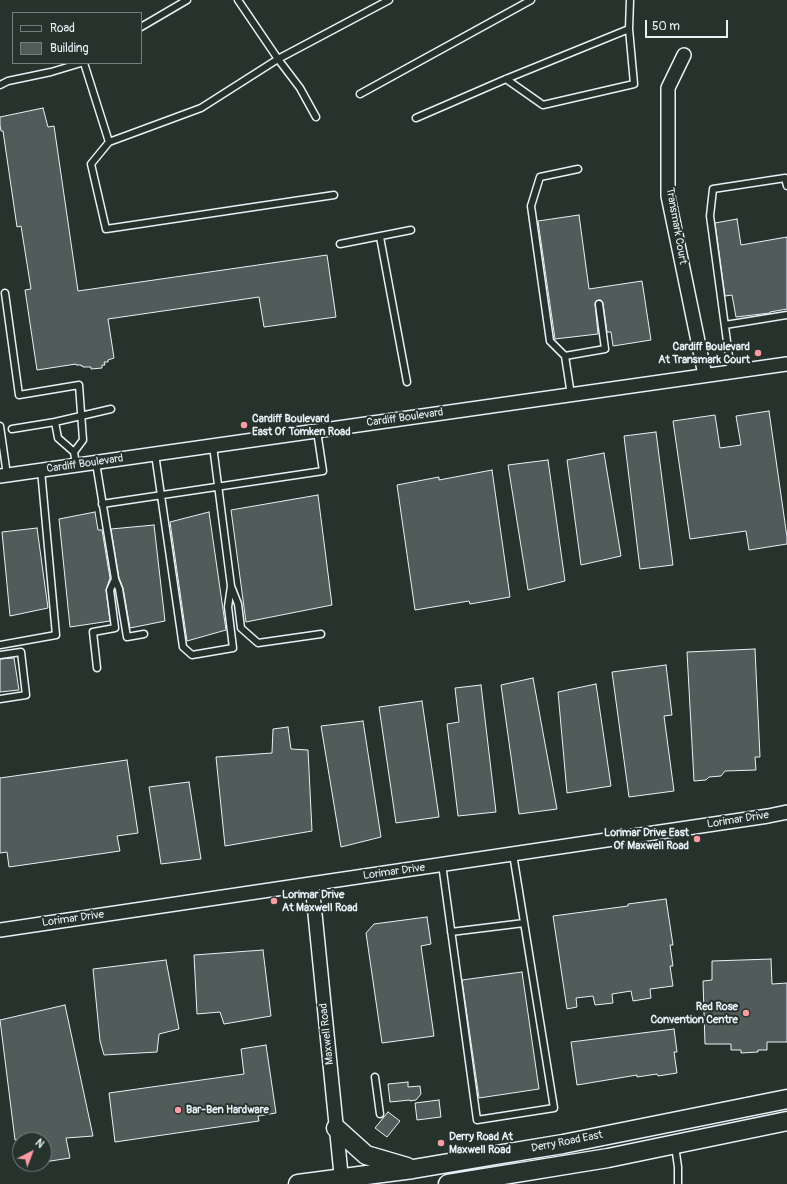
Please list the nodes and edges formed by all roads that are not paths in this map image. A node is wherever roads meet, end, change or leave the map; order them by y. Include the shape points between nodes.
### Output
1 (187, 0) edge
2 (238, 0) edge
3 (389, 0) edge
4 (531, 0) edge
5 (630, 0) edge
6 (142, 26) edge
7 (629, 29) junction
8 (684, 55) dead end
9 (278, 59) junction
10 (79, 64) edge
11 (83, 64) edge
12 (506, 79) junction
13 (0, 85) edge
14 (360, 94) dead end
15 (316, 117) dead end
16 (416, 118) dead end
17 (109, 142) junction
18 (578, 169) dead end
19 (787, 186) edge
20 (334, 195) dead end
21 (411, 230) dead end
22 (380, 237) junction
23 (340, 244) dead end
24 (5, 293) dead end
25 (599, 304) dead end
26 (787, 315) edge
27 (725, 325) junction
28 (565, 356) junction
29 (787, 364) edge
30 (731, 371) junction
31 (705, 375) junction
32 (407, 382) dead end
33 (571, 394) junction
34 (111, 409) dead end
35 (81, 416) junction
36 (55, 422) junction
37 (0, 426) edge
38 (12, 429) dead end
39 (317, 431) junction
40 (213, 446) junction
41 (74, 452) junction
42 (155, 454) junction
43 (96, 463) junction
44 (76, 466) junction
45 (41, 470) junction
46 (4, 476) edge
47 (218, 486) junction
48 (160, 494) junction
49 (102, 504) junction
50 (115, 579) junction
51 (231, 586) junction
52 (144, 634) dead end
53 (321, 634) dead end
54 (0, 644) edge
55 (0, 655) edge
56 (97, 668) dead end
57 (0, 699) edge
58 (787, 812) edge
59 (513, 854) junction
60 (442, 864) junction
61 (312, 884) junction
62 (524, 923) junction
63 (0, 930) edge
64 (451, 932) junction
65 (375, 1077) dead end
66 (787, 1098) edge
67 (380, 1114) dead end
68 (787, 1121) edge
69 (336, 1128) junction
70 (675, 1144) junction
71 (413, 1169) junction
72 (341, 1181) edge
73 (298, 1184) edge
74 (448, 1184) edge
75 (678, 1184) edge

1 - 6 lane
2 - 9 lane
3 - 9 lane
4 - 14 lane
5 - 7 lane
7 - 12 lane
7 - 12 lane via 634,84 543,105
8 - 31 street, Transmark Court via 668,88 668,196
9 - 15 lane via 300,88
9 - 17 lane via 201,108
10 - 13 lane
11 - 17 lane
12 - 16 lane
17 - 20 lane via 91,164 106,229
18 - 28 lane via 540,177 531,206 550,340
19 - 27 lane via 785,178 713,189 710,216
21 - 22 lane
22 - 23 lane
22 - 32 lane
24 - 35 lane via 19,395 79,384
25 - 28 lane via 605,349
26 - 27 lane
27 - 30 lane
28 - 33 lane
29 - 30 street, Cardiff Boulevard
30 - 31 street, Cardiff Boulevard
31 - 33 street, Cardiff Boulevard
33 - 39 street, Cardiff Boulevard
34 - 35 lane
35 - 36 lane
35 - 41 lane via 83,440
36 - 38 lane
36 - 41 lane via 58,438
37 - 46 lane
39 - 40 street, Cardiff Boulevard
39 - 47 lane via 323,471
40 - 42 street, Cardiff Boulevard
40 - 47 lane
41 - 44 lane
42 - 43 street, Cardiff Boulevard
42 - 48 lane
43 - 44 street, Cardiff Boulevard
43 - 49 lane
44 - 45 street, Cardiff Boulevard
45 - 46 street, Cardiff Boulevard
45 - 54 lane via 56,635
47 - 48 lane
47 - 51 lane
48 - 49 lane
48 - 51 lane via 183,647 192,655 233,648 228,607
49 - 50 lane
50 - 52 lane via 127,637
50 - 56 lane via 110,590 115,628 93,632
51 - 53 lane via 238,604 241,628 258,643
55 - 57 lane via 21,652 26,695
58 - 59 street, Lorimar Drive
59 - 60 street, Lorimar Drive
59 - 62 lane
60 - 61 street, Lorimar Drive
60 - 64 lane
61 - 63 street, Lorimar Drive
61 - 69 street, Maxwell Road
62 - 64 lane
62 - 64 lane via 554,1108 477,1120
65 - 67 lane
66 - 71 main road, Derry Road East via 563,1144
68 - 70 main road, Derry Road East
69 - 71 main road via 366,1155
69 - 72 street, Maxwell Road
70 - 74 main road, Derry Road East via 608,1158
70 - 75 lane
71 - 72 main road, Derry Road East
72 - 73 main road, Derry Road East

